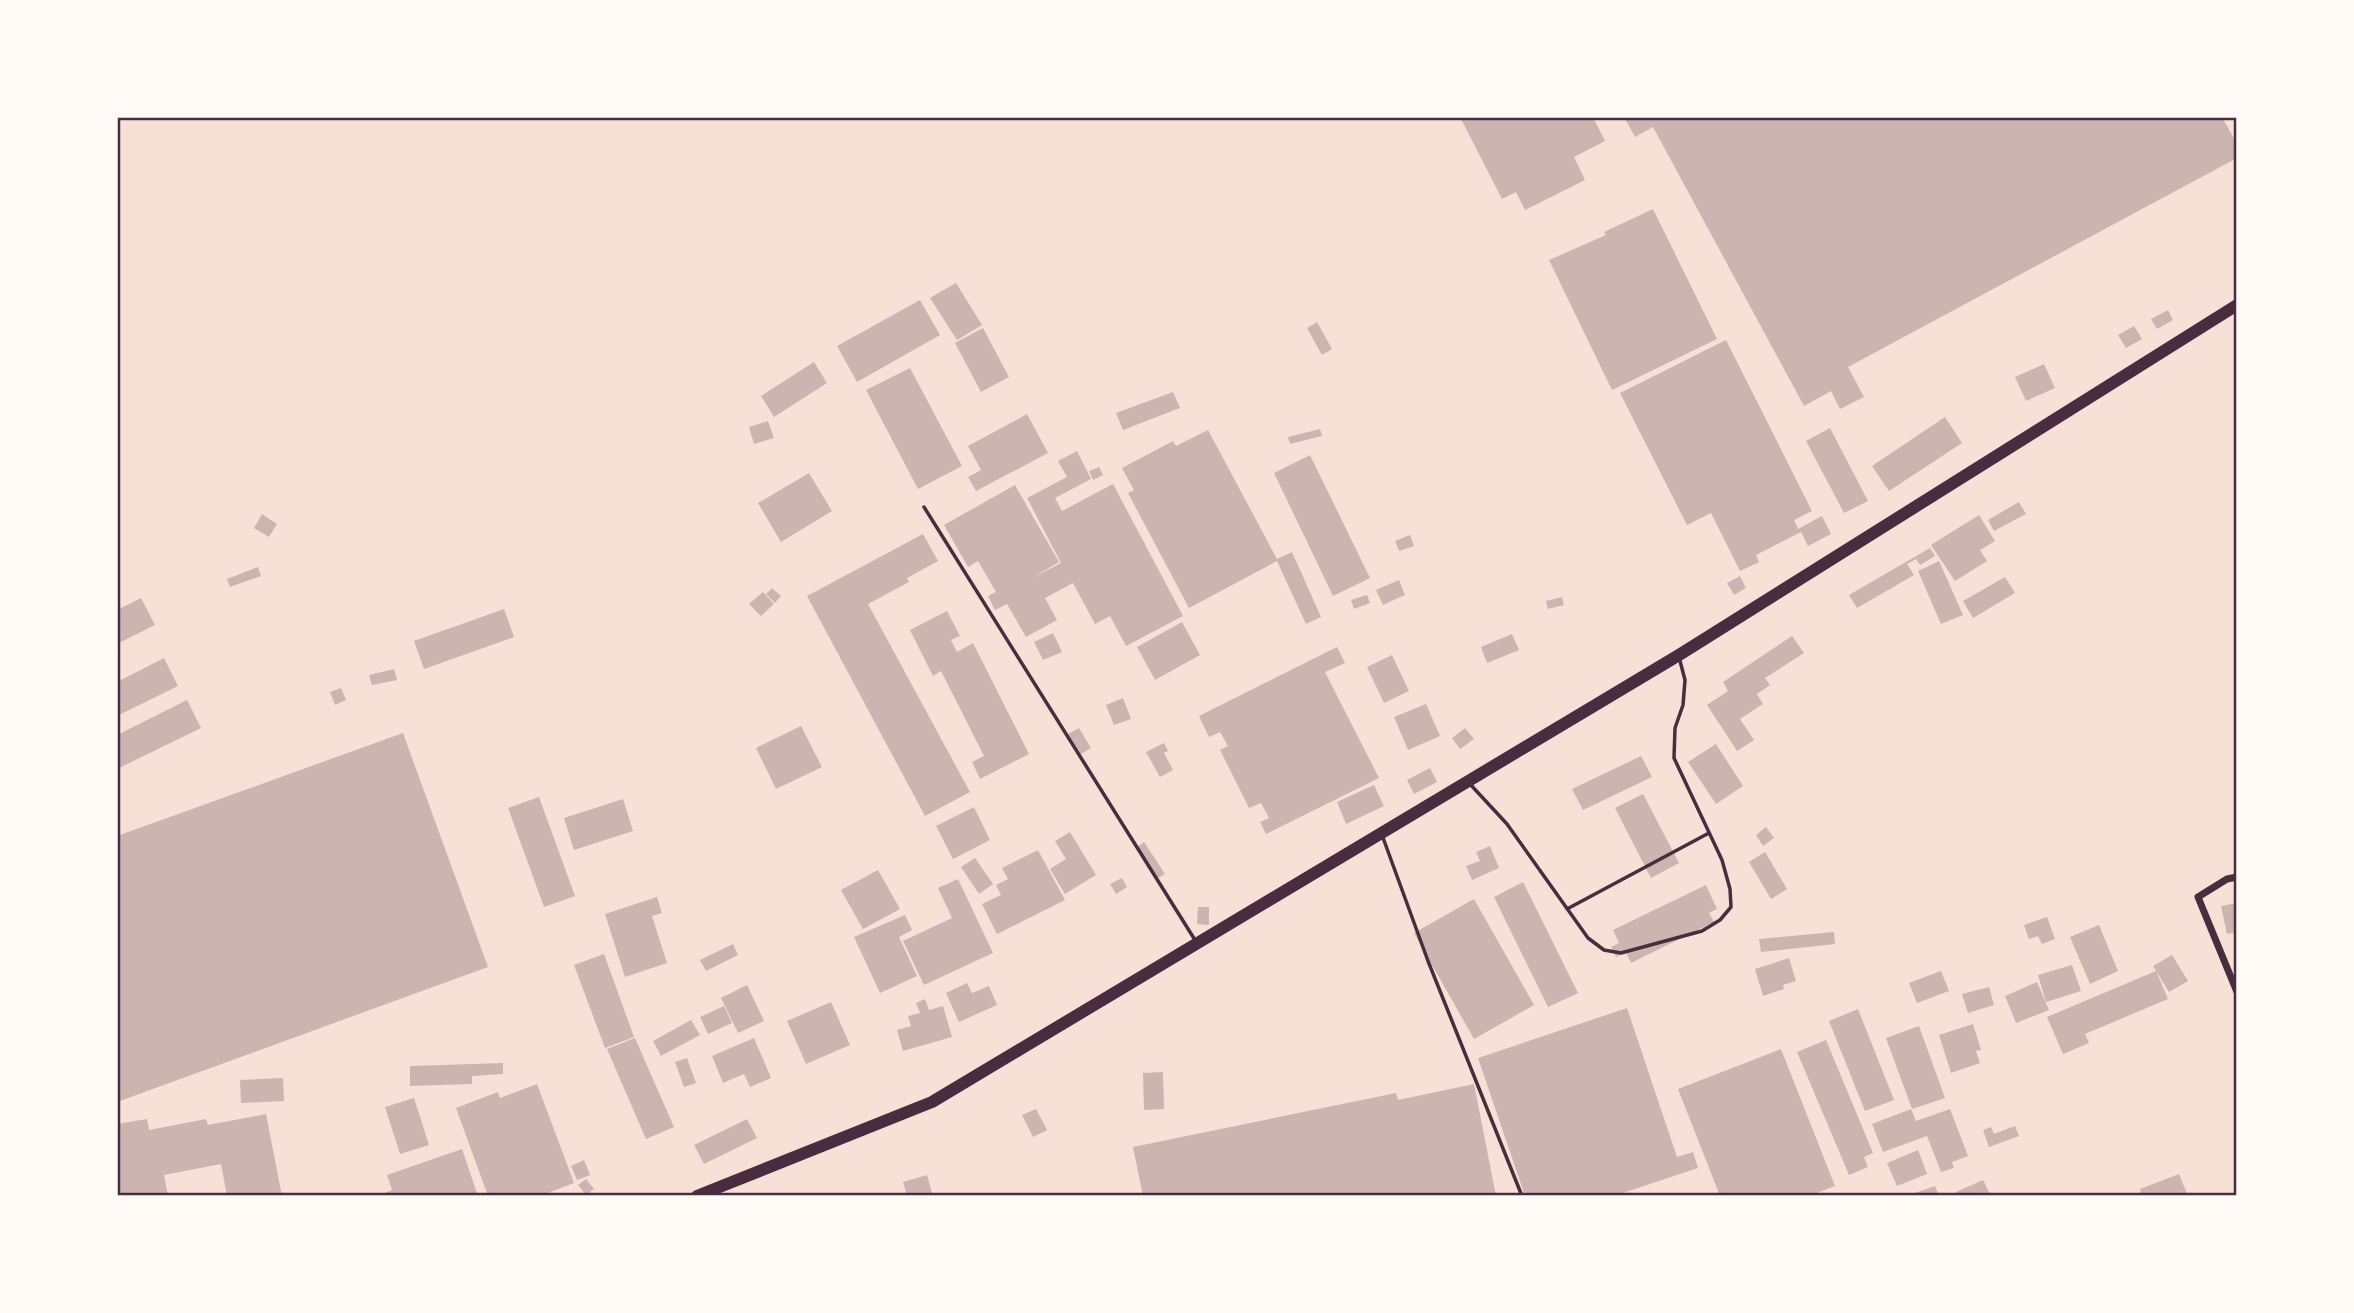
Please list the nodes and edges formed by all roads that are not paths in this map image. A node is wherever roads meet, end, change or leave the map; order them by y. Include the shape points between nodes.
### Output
1 (2237, 304) edge
2 (924, 507) dead end
3 (1679, 655) junction
4 (1467, 780) junction
5 (1381, 831) junction
6 (1709, 833) junction
7 (2237, 877) edge
8 (1567, 909) junction
9 (1198, 945) junction
10 (2237, 992) edge
11 (697, 1196) edge
12 (1522, 1196) edge

1 - 3 main road
2 - 9 lane
3 - 4 main road
3 - 6 lane via 1685,680 1674,758
4 - 5 main road
4 - 8 lane via 1507,824
5 - 9 main road
5 - 12 lane
6 - 8 lane
6 - 8 lane via 1725,870 1731,907 1702,931 1621,953 1604,950 1588,938
7 - 10 street via 2198,897
9 - 11 main road via 932,1102

